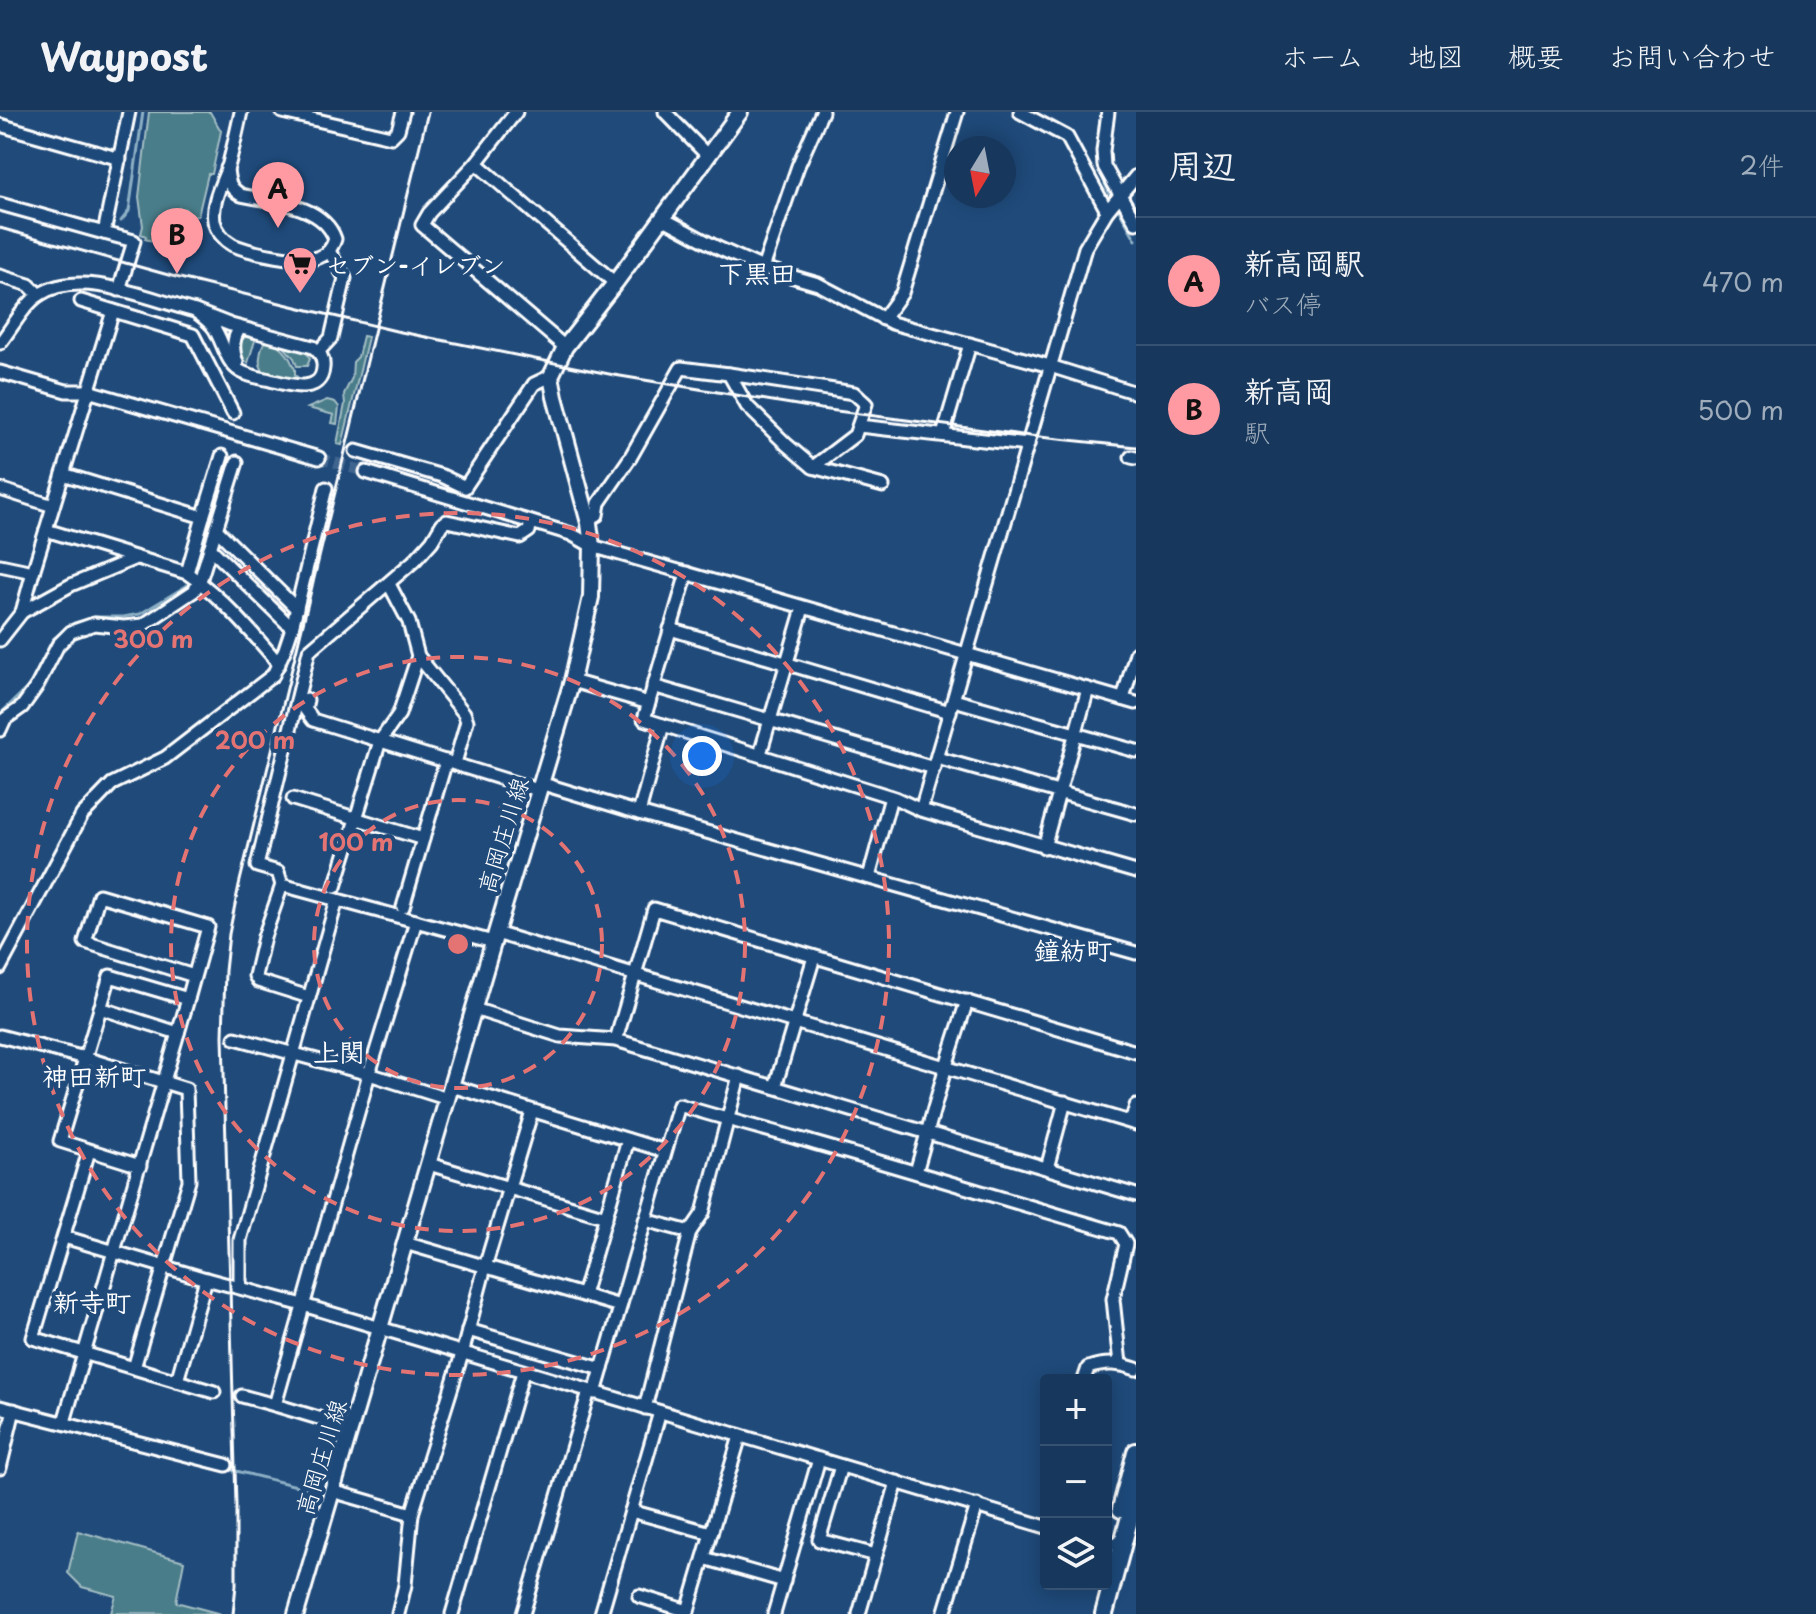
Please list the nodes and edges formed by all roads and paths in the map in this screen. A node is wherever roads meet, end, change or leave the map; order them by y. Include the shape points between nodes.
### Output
1 (129, 112) edge
2 (241, 112) edge
3 (282, 112) edge
4 (403, 112) edge
5 (516, 112) edge
6 (665, 112) edge
7 (740, 112) edge
8 (822, 112) edge
9 (957, 112) edge
10 (1020, 112) edge
11 (1108, 112) edge
12 (0, 125) edge
13 (708, 156) junction
14 (120, 159) junction
15 (476, 163) junction
16 (227, 168) junction
17 (1136, 176) edge
18 (241, 195) junction
19 (1114, 203) junction
20 (0, 204) edge
21 (662, 218) junction
22 (1136, 223) edge
23 (104, 233) junction
24 (220, 233) junction
25 (329, 251) junction
26 (763, 268) junction
27 (0, 276) edge
28 (615, 283) junction
29 (119, 290) junction
30 (39, 295) junction
31 (81, 301) dead end
32 (113, 311) junction
33 (195, 311) junction
34 (883, 319) junction
35 (240, 328) junction
36 (0, 343) edge
37 (970, 344) junction
38 (565, 347) junction
39 (319, 351) junction
40 (1050, 366) junction
41 (0, 372) edge
42 (248, 374) junction
43 (729, 374) junction
44 (551, 376) junction
45 (88, 391) junction
46 (1136, 393) edge
47 (233, 413) dead end
48 (859, 426) junction
49 (943, 435) junction
50 (1028, 445) junction
51 (356, 451) dead end
52 (222, 456) dead end
53 (319, 458) tunnel mouth
54 (237, 462) dead end
55 (813, 467) junction
56 (366, 472) tunnel mouth
57 (63, 474) junction
58 (883, 486) dead end
59 (326, 488) dead end
60 (0, 489) edge
61 (53, 506) junction
62 (203, 517) junction
63 (588, 519) junction
64 (531, 522) junction
65 (216, 529) junction
66 (46, 530) junction
67 (592, 546) junction
68 (210, 548) junction
69 (136, 558) junction
70 (0, 565) edge
71 (33, 572) junction
72 (687, 573) junction
73 (194, 577) junction
74 (389, 584) junction
75 (803, 608) junction
76 (297, 609) junction
77 (22, 612) junction
78 (292, 628) junction
79 (670, 629) junction
80 (0, 640) edge
81 (1136, 653) edge
82 (966, 654) junction
83 (418, 656) junction
84 (279, 664) junction
85 (786, 664) junction
86 (572, 681) junction
87 (653, 686) junction
88 (1088, 689) junction
89 (1123, 699) junction
90 (307, 700) dead end
91 (649, 703) junction
92 (1136, 703) edge
93 (952, 706) junction
94 (771, 719) junction
95 (663, 725) junction
96 (0, 730) edge
97 (1075, 734) junction
98 (380, 741) junction
99 (1136, 751) edge
100 (760, 754) junction
101 (451, 762) junction
102 (936, 763) junction
103 (539, 786) junction
104 (1060, 792) junction
105 (891, 797) junction
106 (293, 799) dead end
107 (921, 810) junction
108 (639, 813) junction
109 (1136, 814) edge
110 (356, 818) junction
111 (423, 839) junction
112 (1044, 847) junction
113 (1136, 872) edge
114 (869, 877) junction
115 (282, 885) junction
116 (335, 887) dead end
117 (337, 900) junction
118 (403, 907) dead end
119 (416, 921) junction
120 (495, 938) junction
121 (1136, 953) edge
122 (814, 957) junction
123 (1, 965) edge
124 (635, 974) junction
125 (194, 976) junction
126 (309, 997) junction
127 (188, 999) junction
128 (967, 1001) junction
129 (100, 1008) junction
130 (474, 1009) junction
131 (795, 1021) junction
132 (178, 1033) junction
133 (0, 1036) edge
134 (235, 1038) dead end
135 (616, 1040) junction
136 (1136, 1052) edge
137 (293, 1055) junction
138 (85, 1058) junction
139 (946, 1066) junction
140 (369, 1074) junction
141 (739, 1076) junction
142 (164, 1082) junction
143 (775, 1087) junction
144 (450, 1092) junction
145 (1065, 1102) junction
146 (1136, 1106) edge
147 (532, 1111) junction
148 (727, 1120) junction
149 (1134, 1123) edge
150 (927, 1132) junction
151 (628, 1140) junction
152 (89, 1151) junction
153 (665, 1151) junction
154 (429, 1164) junction
155 (140, 1166) junction
156 (1047, 1168) junction
157 (916, 1172) junction
158 (509, 1189) junction
159 (1136, 1195) edge
160 (606, 1217) junction
161 (645, 1220) junction
162 (690, 1232) junction
163 (64, 1237) junction
164 (405, 1243) junction
165 (114, 1252) junction
166 (164, 1267) junction
167 (485, 1267) junction
168 (206, 1279) junction
169 (240, 1287) junction
170 (583, 1295) junction
171 (303, 1305) junction
172 (620, 1306) junction
173 (380, 1328) junction
174 (468, 1330) junction
175 (84, 1353) junction
176 (462, 1354) junction
177 (1120, 1364) junction
178 (134, 1368) junction
179 (602, 1369) junction
180 (1136, 1369) edge
181 (523, 1372) junction
182 (1086, 1374) edge
183 (177, 1381) junction
184 (214, 1392) dead end
185 (592, 1392) junction
186 (242, 1396) dead end
187 (275, 1405) junction
188 (0, 1407) edge
189 (645, 1408) junction
190 (14, 1410) junction
191 (660, 1412) junction
192 (64, 1422) junction
193 (352, 1428) junction
194 (740, 1436) junction
195 (1136, 1452) edge
196 (819, 1459) junction
197 (226, 1465) dead end
198 (841, 1466) junction
199 (0, 1468) edge
200 (897, 1482) junction
201 (332, 1491) junction
202 (1136, 1494) edge
203 (977, 1505) junction
204 (631, 1511) junction
205 (412, 1514) junction
206 (1040, 1525) edge
207 (1112, 1532) edge
208 (711, 1533) junction
209 (876, 1555) junction
210 (704, 1558) junction
211 (784, 1581) junction
212 (1099, 1590) edge
213 (639, 1596) dead end
214 (688, 1612) edge
215 (296, 1614) edge
216 (398, 1614) edge
217 (452, 1614) edge
218 (523, 1614) edge
219 (601, 1614) edge
220 (774, 1614) edge
221 (859, 1614) edge
222 (944, 1614) edge
223 (1093, 1614) edge
224 (1104, 1614) edge

1 - 14 street
2 - 16 street
3 - 4 street via 391,137
5 - 15 street
6 - 13 street
7 - 13 main road
8 - 26 street
9 - 34 street via 902,293
10 - 19 street via 1067,137
11 - 19 street via 1103,151
12 - 14 street
13 - 21 main road
14 - 23 street
15 - 28 street
15 - 38 street via 422,225
16 - 18 street via 229,182
16 - 24 street via 214,216
17 - 19 street
18 - 24 street via 223,203
18 - 25 street via 312,213 332,232 335,239
19 - 22 street
19 - 40 street via 1085,248
20 - 23 street
21 - 26 street
21 - 28 main road
23 - 29 street via 134,241
24 - 25 street via 233,245 288,258 316,259
25 - 39 street via 345,278 331,338
26 - 34 street via 818,284
27 - 30 street via 29,285
28 - 38 main road
29 - 30 street via 87,283
29 - 33 street
30 - 36 street
31 - 32 street
32 - 45 street
32 - 47 street via 193,335
33 - 35 street
33 - 42 street via 214,328 232,364
34 - 37 street
35 - 39 street
35 - 42 street via 234,354
37 - 40 street
37 - 49 street
38 - 44 main road
39 - 42 street via 324,370 311,385
40 - 46 street
40 - 50 street
41 - 45 street via 66,391
43 - 48 street via 854,393 866,404
43 - 55 street via 747,406
43 - 63 street via 681,368 596,516
44 - 51 street via 534,384 465,487
44 - 63 main road, 高岡庄川線
45 - 53 street
45 - 57 street
48 - 49 street
48 - 55 street via 855,435
49 - 50 street
50 - 82 street
52 - 62 street
54 - 65 street
55 - 58 street
56 - 64 street
57 - 61 street
57 - 62 street
59 - 76 street
60 - 61 street
61 - 66 street
62 - 73 street
63 - 67 main road, 高岡庄川線
64 - 67 street
64 - 74 street via 520,537 447,521
65 - 68 street
65 - 76 street
66 - 69 street
66 - 71 street
67 - 72 street
67 - 86 main road, 高岡庄川線 via 591,597
68 - 73 street
68 - 78 street
69 - 73 street
69 - 77 street
70 - 71 street
71 - 77 street
72 - 75 street
72 - 79 street
73 - 84 street via 234,612
73 - 96 street via 194,591 143,625 94,624 71,632 22,707
74 - 83 street via 409,622
74 - 115 street via 309,651 257,866 278,872
75 - 82 street
75 - 85 street
76 - 78 street
77 - 80 street
78 - 84 street
79 - 85 street
79 - 87 street
81 - 89 street
82 - 88 street
82 - 93 street
83 - 98 street via 399,714
83 - 101 street via 467,721
84 - 123 street via 273,675 165,758 112,784 82,815
85 - 93 street
85 - 94 street
86 - 91 street
86 - 103 main road, 高岡庄川線
87 - 91 street
87 - 94 street
88 - 89 street
88 - 97 street
89 - 92 street
90 - 98 street via 305,709 313,720
91 - 95 street via 644,719
93 - 97 street
93 - 102 street
94 - 100 street
94 - 102 street
95 - 100 street
95 - 108 street
97 - 99 street
97 - 104 street
98 - 101 street
98 - 110 street
100 - 105 street
101 - 103 street
101 - 111 street
102 - 104 street
102 - 107 street
103 - 108 street
103 - 120 main road, 高岡庄川線
104 - 109 street
104 - 112 street
105 - 107 street
105 - 114 street
106 - 110 street
107 - 112 street
108 - 114 street
110 - 111 street
110 - 116 street
111 - 118 street
112 - 113 street
114 - 121 street
115 - 117 street
115 - 126 street via 255,976
117 - 119 street
117 - 126 street
119 - 120 street
119 - 140 street
120 - 124 street
120 - 130 main road, 高岡庄川線
122 - 124 street via 654,909
122 - 128 street
122 - 131 street
124 - 131 street
124 - 135 street
125 - 125 street via 208,927 99,895 85,942
125 - 127 street
126 - 137 street
127 - 129 street via 110,976
127 - 132 street
128 - 136 street
128 - 139 street
129 - 132 street
129 - 138 street
130 - 135 street via 560,1036
130 - 144 main road, 高岡庄川線
131 - 139 street
131 - 143 street
132 - 142 street
133 - 138 street
134 - 137 street
135 - 141 street
137 - 140 street
137 - 169 street via 240,1240
138 - 142 street
138 - 152 street via 60,1141
139 - 145 street
139 - 150 street
140 - 144 street
140 - 171 street
141 - 143 street
141 - 148 street
142 - 155 street
142 - 166 street via 186,1089 189,1181
143 - 150 street
144 - 147 street
144 - 154 main road, 高岡庄川線
145 - 149 street
145 - 156 street
146 - 149 street
147 - 151 street
147 - 158 street
148 - 153 street via 679,1105
148 - 157 street
148 - 162 street via 703,1213
150 - 156 street
150 - 157 street
151 - 153 street
151 - 160 street
152 - 155 street
152 - 163 street
153 - 161 street
154 - 158 street
154 - 164 main road, 高岡庄川線
155 - 165 street
156 - 159 street
157 - 177 street via 1119,1233 1126,1244 1113,1299
158 - 160 street
158 - 167 street
160 - 170 street
161 - 162 street
161 - 172 street
162 - 189 street
163 - 165 street
163 - 175 street via 33,1338
164 - 167 street
164 - 173 main road, 高岡庄川線
165 - 166 street
165 - 175 street
166 - 168 street
166 - 178 street
167 - 170 street
167 - 174 street
168 - 169 street
168 - 183 street
169 - 171 street
170 - 172 street
171 - 173 street
171 - 187 street
172 - 179 street
173 - 176 street
173 - 193 main road, 高岡庄川線
174 - 176 street
174 - 179 street
175 - 178 street
175 - 192 street
176 - 181 street
176 - 205 street
177 - 180 street
177 - 182 street via 1102,1363
178 - 183 street
179 - 185 street
181 - 185 street
181 - 217 street
183 - 184 street
185 - 189 street
185 - 218 street
186 - 187 street
187 - 193 street
188 - 190 street
189 - 191 street
190 - 192 street
190 - 199 street
191 - 194 street
191 - 204 street
192 - 197 street
193 - 201 main road, 高岡庄川線
194 - 196 street
194 - 208 street
195 - 207 highway
196 - 198 street
196 - 211 street
198 - 200 street
198 - 209 street via 819,1540
200 - 203 street
200 - 209 street
201 - 205 street
201 - 215 main road, 高岡庄川線
202 - 224 highway
203 - 206 street
203 - 222 street
204 - 208 street
204 - 219 street
205 - 216 street
208 - 210 street
209 - 221 street
210 - 211 street
210 - 214 street
211 - 220 street
212 - 223 highway
213 - 214 street

